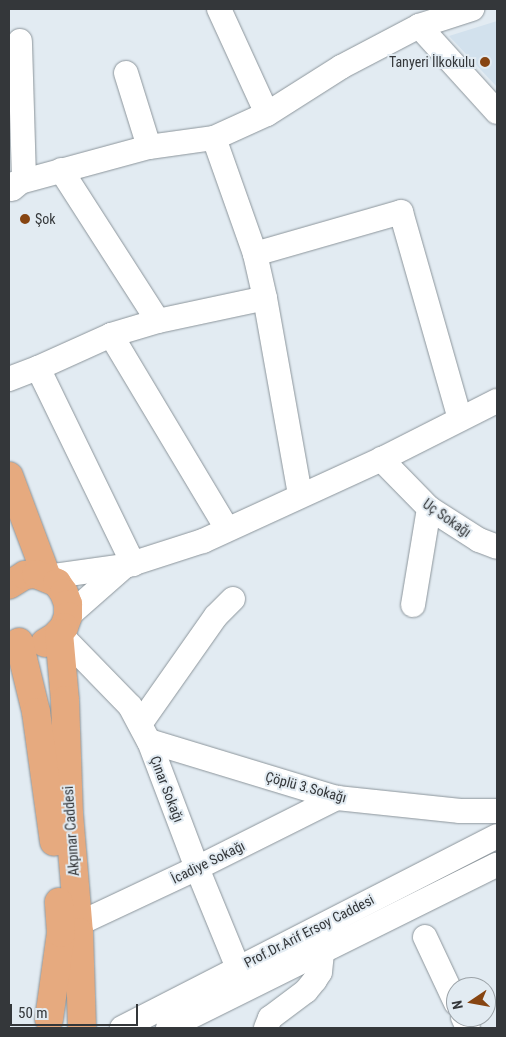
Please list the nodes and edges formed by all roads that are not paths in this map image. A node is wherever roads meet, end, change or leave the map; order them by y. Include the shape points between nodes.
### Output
1 (219, 9) edge
2 (472, 9) edge
3 (419, 26) junction
4 (20, 42) dead end
5 (126, 73) dead end
6 (497, 112) edge
7 (267, 114) junction
8 (214, 138) junction
9 (149, 147) junction
10 (61, 170) junction
11 (14, 186) edge
12 (255, 254) junction
13 (265, 298) junction
14 (158, 321) junction
15 (111, 335) junction
16 (38, 368) junction
17 (9, 378) edge
18 (497, 402) edge
19 (460, 420) junction
20 (381, 459) junction
21 (9, 476) edge
22 (300, 495) junction
23 (429, 508) junction
24 (227, 529) junction
25 (497, 547) edge
26 (129, 565) junction
27 (10, 576) edge
28 (47, 577) junction
29 (233, 599) dead end
30 (413, 605) dead end
31 (64, 625) junction
32 (12, 643) edge
33 (145, 733) junction
34 (337, 798) junction
35 (497, 811) edge
36 (497, 836) edge
37 (497, 865) edge
38 (197, 868) junction
39 (78, 924) junction
40 (425, 937) dead end
41 (322, 953) junction
42 (238, 968) junction
43 (446, 982) edge
44 (46, 1024) edge
45 (82, 1028) edge
46 (122, 1028) edge
47 (168, 1028) edge
48 (266, 1028) edge

1 - 7 street
2 - 3 street
3 - 6 street
3 - 7 street via 341,67
4 - 11 street
5 - 9 street
7 - 8 street
8 - 9 street
8 - 12 street
9 - 10 street
10 - 11 street
10 - 14 street
12 - 13 street
12 - 19 street via 401,212
13 - 14 street
13 - 22 street
14 - 15 street
15 - 16 street
15 - 24 street
16 - 17 street
16 - 26 street
18 - 19 street
19 - 20 street
20 - 22 street
20 - 23 street, Uç Sokağı
21 - 28 main road
22 - 24 street
23 - 25 street, Uç Sokağı via 479,540
23 - 30 street
24 - 26 street via 203,541
26 - 28 street
26 - 31 street
27 - 28 main road via 36,574
28 - 31 main road, Akpınar Caddesi via 57,583 68,604
29 - 33 street via 216,616
31 - 32 main road via 46,643
31 - 33 street, Çınar Sokağı via 130,706
31 - 39 main road, Akpınar Caddesi via 69,814
32 - 44 main road, Akpınar Caddesi via 36,712 58,867 61,933
33 - 34 street, Çöplü 3.Sokağı
33 - 38 street, Çınar Sokağı
34 - 35 street, Çöplü 3.Sokağı via 460,811
34 - 38 street, İcadiye Sokağı
36 - 42 street, Prof.Dr.Arif Ersoy Caddesi
37 - 41 street, Prof.Dr.Arif Ersoy Caddesi
38 - 39 street, İcadiye Sokağı
38 - 42 street, Çınar Sokağı
39 - 45 main road, Akpınar Caddesi
40 - 43 street
41 - 47 street, Prof.Dr.Arif Ersoy Caddesi
41 - 48 street via 320,972 315,980 306,991 270,1018
42 - 46 street, Prof.Dr.Arif Ersoy Caddesi
44 - 45 main road via 62,1016

